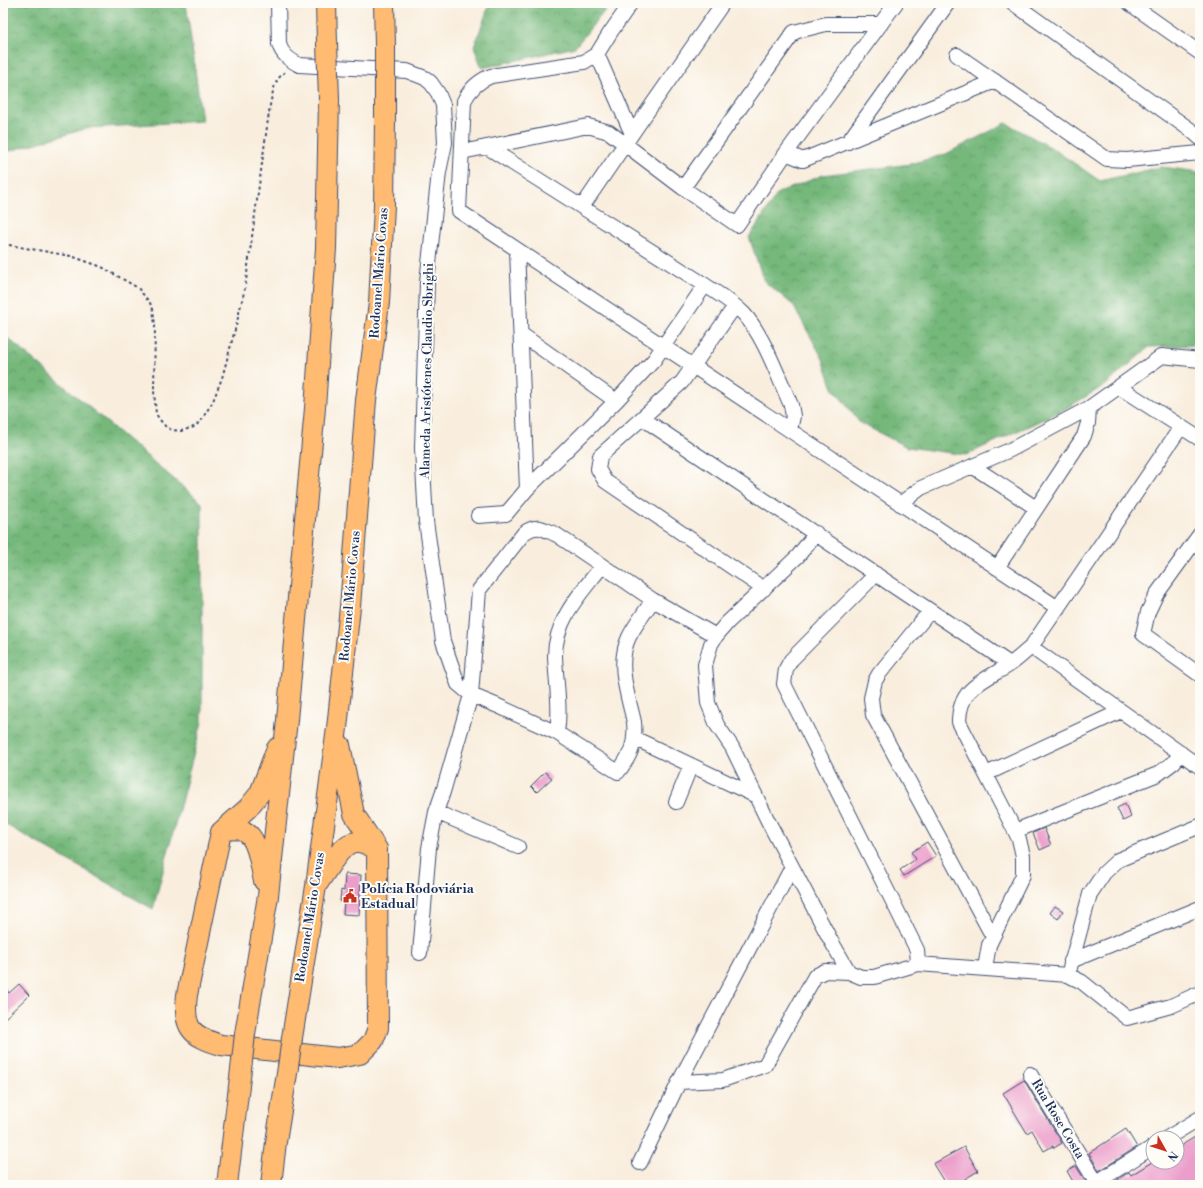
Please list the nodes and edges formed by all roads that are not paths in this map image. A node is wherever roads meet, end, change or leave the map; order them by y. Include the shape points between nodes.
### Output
1 (278, 3) edge
2 (326, 3) edge
3 (384, 3) edge
4 (631, 3) edge
5 (723, 3) edge
6 (896, 3) edge
7 (948, 3) edge
8 (1013, 3) edge
9 (1129, 3) edge
10 (881, 24) junction
11 (1200, 53) edge
12 (597, 54) junction
13 (957, 56) dead end
14 (995, 81) junction
15 (1200, 138) edge
16 (628, 139) junction
17 (848, 142) junction
18 (487, 147) junction
19 (462, 152) junction
20 (786, 153) junction
21 (1200, 154) edge
22 (683, 188) junction
23 (582, 207) junction
24 (517, 250) junction
25 (705, 285) junction
26 (735, 306) junction
27 (521, 334) junction
28 (663, 347) junction
29 (1200, 360) edge
30 (693, 366) junction
31 (1119, 387) junction
32 (616, 401) junction
33 (1089, 408) junction
34 (642, 418) junction
35 (1181, 427) junction
36 (790, 430) junction
37 (1200, 439) edge
38 (972, 466) junction
39 (527, 490) junction
40 (900, 504) junction
41 (1036, 508) junction
42 (478, 516) dead end
43 (816, 533) junction
44 (1200, 534) edge
45 (602, 566) junction
46 (997, 568) junction
47 (876, 574) junction
48 (764, 589) junction
49 (653, 600) junction
50 (1058, 608) junction
51 (930, 610) junction
52 (716, 636) junction
53 (1031, 648) junction
54 (1010, 664) junction
55 (1200, 675) edge
56 (470, 695) junction
57 (1121, 711) junction
58 (288, 720) junction
59 (337, 728) junction
60 (557, 733) junction
61 (634, 738) junction
62 (1180, 753) junction
63 (691, 765) junction
64 (1200, 767) edge
65 (986, 774) junction
66 (756, 796) junction
67 (676, 802) dead end
68 (436, 812) junction
69 (1200, 826) edge
70 (1015, 831) junction
71 (221, 832) junction
72 (518, 847) dead end
73 (377, 849) junction
74 (792, 867) junction
75 (316, 886) junction
76 (268, 896) junction
77 (1200, 908) edge
78 (993, 937) junction
79 (420, 953) dead end
80 (1071, 960) junction
81 (918, 964) junction
82 (985, 968) junction
83 (849, 972) junction
84 (1068, 974) junction
85 (1200, 993) edge
86 (1030, 1074) dead end
87 (679, 1082) junction
88 (1200, 1118) edge
89 (1181, 1130) edge
90 (1145, 1152) edge
91 (640, 1163) dead end
92 (1097, 1184) edge
93 (227, 1185) edge
94 (271, 1185) edge

1 - 56 street, Alameda Aristótenes Claudio Sbrighi via 279,44 281,51 290,60 299,65 407,71 431,83 443,105 445,143 439,172 427,282 423,455 426,521 443,641 458,684
2 - 58 highway, bridge via 329,98 326,248
3 - 59 highway, Rodoanel Mário Covas, bridge via 384,206 378,303 366,400 350,607
4 - 12 street
5 - 16 street
6 - 10 street
7 - 17 street
8 - 15 street
9 - 11 street
10 - 20 street
10 - 22 street via 826,24 794,32
12 - 16 street
12 - 19 street via 584,62 490,76 478,82 464,101
13 - 14 street
14 - 17 street
14 - 21 street via 1108,160
16 - 18 street via 588,126
16 - 22 street
16 - 23 street
17 - 20 street via 803,160
18 - 19 street
18 - 23 street
19 - 24 street via 459,211
20 - 22 street via 737,225
23 - 25 street
24 - 27 street
24 - 28 street
25 - 26 street
25 - 28 street
26 - 30 street
26 - 36 street via 759,334 791,405 793,416
27 - 32 street
27 - 39 street
28 - 30 street
28 - 32 street
29 - 31 street via 1162,356
30 - 34 street via 682,382
30 - 36 street
31 - 33 street
31 - 35 street
32 - 39 street
33 - 38 street via 1037,437
33 - 41 street via 1084,436
34 - 43 street
34 - 48 street via 600,456 598,469 605,481
35 - 37 street
35 - 50 street
36 - 40 street
38 - 40 street via 921,488
38 - 41 street
39 - 42 street via 506,514
40 - 46 street
41 - 46 street
43 - 47 street
43 - 48 street via 798,556
44 - 55 street via 1156,595 1148,612 1143,634
45 - 49 street
45 - 56 street via 541,527 532,528 524,533 479,590
45 - 60 street via 569,609 557,636
46 - 50 street
47 - 51 street
47 - 81 street via 791,660 786,669 784,684 917,950
48 - 52 street
49 - 52 street
49 - 61 street via 629,637 623,657 622,667 634,722
50 - 53 street
51 - 54 street
51 - 78 street via 879,674 872,690 871,707
52 - 66 street via 705,665 708,703 717,725 732,747
53 - 54 street
53 - 57 street
54 - 65 street via 976,684 966,695 960,708 959,722
56 - 60 street, Alameda Aristótenes Claudio Sbrighi
56 - 68 street
57 - 62 street
57 - 65 street
58 - 71 highway via 260,793 248,808
58 - 76 highway
59 - 73 highway via 354,814
59 - 75 highway, Rodoanel Mário Covas
60 - 61 street, Alameda Aristótenes Claudio Sbrighi via 618,772 628,759
61 - 63 street
62 - 64 street
62 - 70 street via 1174,762 1158,774
63 - 66 street
63 - 67 street
65 - 70 street
66 - 74 street
68 - 72 street
68 - 79 street via 429,848
69 - 80 street via 1118,860 1104,873 1090,894
70 - 78 street via 1023,856 1022,875
71 - 73 highway via 187,995 187,1023 205,1040 221,1044 338,1058 360,1054 373,1041 378,1028
71 - 76 highway via 240,829 252,837
73 - 75 highway via 359,842 349,844 340,851
74 - 83 street
74 - 87 street
75 - 94 highway, Rodoanel Mário Covas, bridge
76 - 93 highway, bridge via 245,1034
77 - 80 street
78 - 82 street
80 - 84 street
81 - 82 street
81 - 83 street via 874,977 861,977
82 - 84 street
83 - 87 street via 825,971 815,976 765,1065 723,1080
84 - 85 street via 1127,1018 1170,1006
86 - 92 street, Rua Rose Costa
87 - 91 street
88 - 89 street
90 - 92 street

